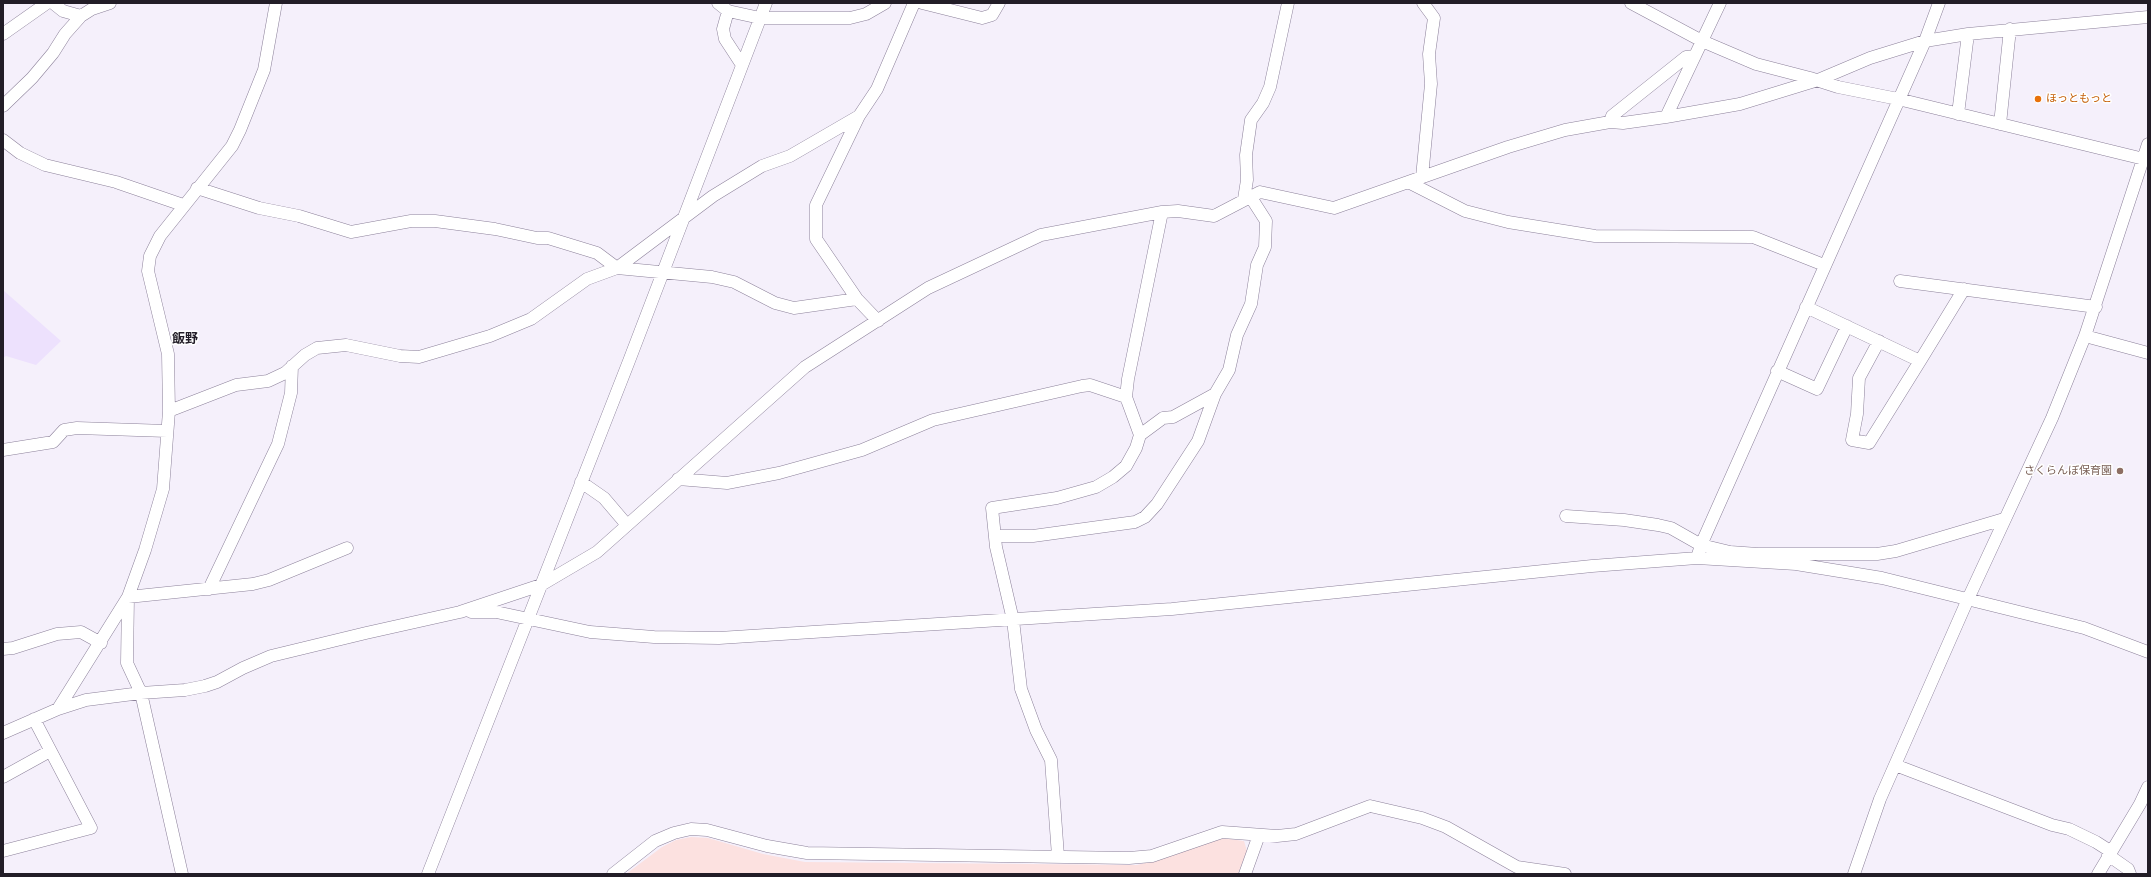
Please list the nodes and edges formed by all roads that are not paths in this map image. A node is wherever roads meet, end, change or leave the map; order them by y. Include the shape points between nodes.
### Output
1 (47, 3) edge
2 (53, 3) edge
3 (110, 3) edge
4 (276, 3) edge
5 (718, 3) edge
6 (766, 3) edge
7 (885, 3) edge
8 (914, 3) edge
9 (922, 3) edge
10 (1000, 3) edge
11 (1288, 3) edge
12 (1631, 3) edge
13 (1720, 3) edge
14 (1939, 3) edge
15 (1422, 4) edge
16 (728, 11) junction
17 (81, 16) junction
18 (2148, 17) edge
19 (760, 18) junction
20 (2010, 29) junction
21 (3, 34) edge
22 (1968, 34) junction
23 (1702, 41) junction
24 (1925, 41) junction
25 (1695, 56) junction
26 (742, 65) junction
27 (1818, 80) junction
28 (1898, 99) junction
29 (3, 106) edge
30 (1958, 114) junction
31 (859, 116) junction
32 (1666, 118) junction
33 (1610, 122) junction
34 (2000, 124) junction
35 (3, 140) edge
36 (2148, 144) edge
37 (2146, 159) edge
38 (1422, 177) junction
39 (1408, 182) junction
40 (197, 188) junction
41 (1247, 198) junction
42 (183, 205) junction
43 (1162, 212) junction
44 (684, 216) junction
45 (1824, 266) junction
46 (617, 268) junction
47 (663, 272) junction
48 (1900, 281) dead end
49 (1964, 289) junction
50 (857, 299) junction
51 (1806, 307) junction
52 (2096, 307) junction
53 (878, 320) junction
54 (1847, 326) junction
55 (2085, 336) junction
56 (1879, 341) junction
57 (2148, 353) edge
58 (1920, 361) junction
59 (292, 366) junction
60 (1777, 371) junction
61 (1215, 394) junction
62 (1126, 397) junction
63 (169, 411) junction
64 (167, 431) junction
65 (1140, 435) junction
66 (3, 450) edge
67 (678, 479) junction
68 (581, 482) junction
69 (1566, 516) dead end
70 (2004, 519) junction
71 (627, 525) junction
72 (995, 536) junction
73 (1701, 545) junction
74 (347, 548) dead end
75 (1697, 558) junction
76 (540, 585) junction
77 (209, 589) junction
78 (128, 597) junction
79 (1968, 599) junction
80 (460, 612) junction
81 (527, 620) junction
82 (1013, 620) junction
83 (101, 643) junction
84 (3, 649) edge
85 (2148, 652) edge
86 (141, 693) junction
87 (58, 709) junction
88 (34, 719) junction
89 (3, 734) edge
90 (50, 751) junction
91 (1895, 766) junction
92 (3, 777) edge
93 (2148, 787) edge
94 (1259, 835) junction
95 (3, 851) edge
96 (2109, 853) junction
97 (1058, 856) junction
98 (1516, 871) edge
99 (182, 874) edge
100 (428, 874) edge
101 (613, 874) edge
102 (1244, 874) edge
103 (1566, 874) edge
104 (1854, 874) edge
105 (2098, 874) edge
106 (2130, 874) edge

1 - 21 street
2 - 17 street via 64,11
3 - 17 street
4 - 40 street via 264,70 240,130 232,146
5 - 16 street
6 - 19 street
7 - 19 street via 866,14 850,18
8 - 31 street via 877,89
9 - 10 street via 982,18 992,15
11 - 41 street via 1270,87 1252,120 1246,155
12 - 23 street
13 - 23 street
14 - 24 street
15 - 38 street via 1434,18 1429,54 1431,84
16 - 19 street
16 - 26 street via 723,29 725,39
17 - 29 street via 32,78
18 - 20 street
19 - 26 street
20 - 22 street
20 - 34 street
22 - 24 street
22 - 30 street
23 - 25 street
23 - 27 street via 1756,64
24 - 27 street via 1882,53
24 - 28 street
25 - 32 street
25 - 33 street via 1686,57 1612,116
26 - 44 street
27 - 28 street via 1838,87
27 - 32 street via 1740,104
28 - 30 street
28 - 45 street
30 - 34 street
31 - 44 street via 790,156 762,166
31 - 50 street via 816,205 816,239
32 - 33 street
33 - 38 street via 1565,130
34 - 37 street
35 - 42 street via 20,153 45,165 116,182
36 - 37 street
37 - 52 street
38 - 39 street
39 - 41 street via 1334,208 1260,192
39 - 45 street via 1465,211 1508,222 1595,236 1753,237
40 - 42 street
40 - 46 street via 259,208 351,232 411,221 435,221 548,238 597,253
41 - 43 street via 1214,216 1178,211
41 - 61 street via 1266,221 1265,247 1257,265 1251,304 1237,335 1229,370
42 - 63 street via 154,246 148,271 168,354
43 - 53 street via 1041,236 928,288
43 - 62 street
44 - 46 street
44 - 47 street
45 - 51 street
46 - 47 street
46 - 59 street via 587,279 531,319 490,336 419,357 400,356 346,345 317,348 305,354
47 - 50 street via 734,282 794,308
47 - 68 street
48 - 49 street
49 - 52 street
49 - 58 street
50 - 53 street
51 - 54 street
51 - 60 street
52 - 55 street
53 - 67 street via 805,367
54 - 56 street
54 - 60 street via 1817,389
55 - 57 street
55 - 70 street via 2052,418
56 - 58 street
56 - 58 street via 1859,378 1857,414 1852,440 1870,443
59 - 63 street via 285,373 268,381 236,385
59 - 77 street via 291,393 278,444
60 - 73 street
61 - 65 street via 1173,417 1163,418
61 - 72 street via 1198,441 1145,518 1135,522 1033,536
62 - 65 street
62 - 67 street via 1090,385 1082,386 934,420 862,450 779,473 728,483
63 - 64 street
64 - 66 street via 77,428 64,430 53,442
64 - 78 street via 163,489
65 - 72 street via 1126,466 1096,487 1057,498 992,508
67 - 71 street
68 - 71 street via 604,498
68 - 76 street
69 - 73 street via 1658,525 1671,528
70 - 73 street via 1896,551 1877,554 1758,554 1730,552
70 - 79 street
71 - 76 street via 597,552
72 - 82 street
73 - 75 street
74 - 77 street via 269,580
75 - 79 street via 1796,564 1882,578
75 - 82 street via 1592,566 1172,609
76 - 80 street
76 - 81 street
77 - 78 street
78 - 83 street
78 - 86 street via 127,664
79 - 85 street via 2084,628
79 - 91 street
80 - 81 street via 496,612
80 - 86 street via 271,656 205,686
81 - 82 street via 590,632 654,637 719,638
81 - 100 street
82 - 97 street via 1021,689 1036,730 1051,760
83 - 84 street via 81,632 57,634
83 - 87 street
86 - 87 street via 86,700
86 - 99 street
87 - 88 street
88 - 89 street
88 - 90 street
90 - 92 street
90 - 95 street via 91,828
91 - 96 street via 2052,825 2069,829 2096,842
91 - 104 street via 1880,799
93 - 96 street
94 - 97 street via 1222,832 1152,856
94 - 98 street via 1296,834 1370,806 1422,818 1446,827
94 - 102 street
96 - 105 street
96 - 106 street via 2128,869
97 - 101 street via 807,853 767,846 706,830 691,829 674,832 655,841
98 - 103 street

